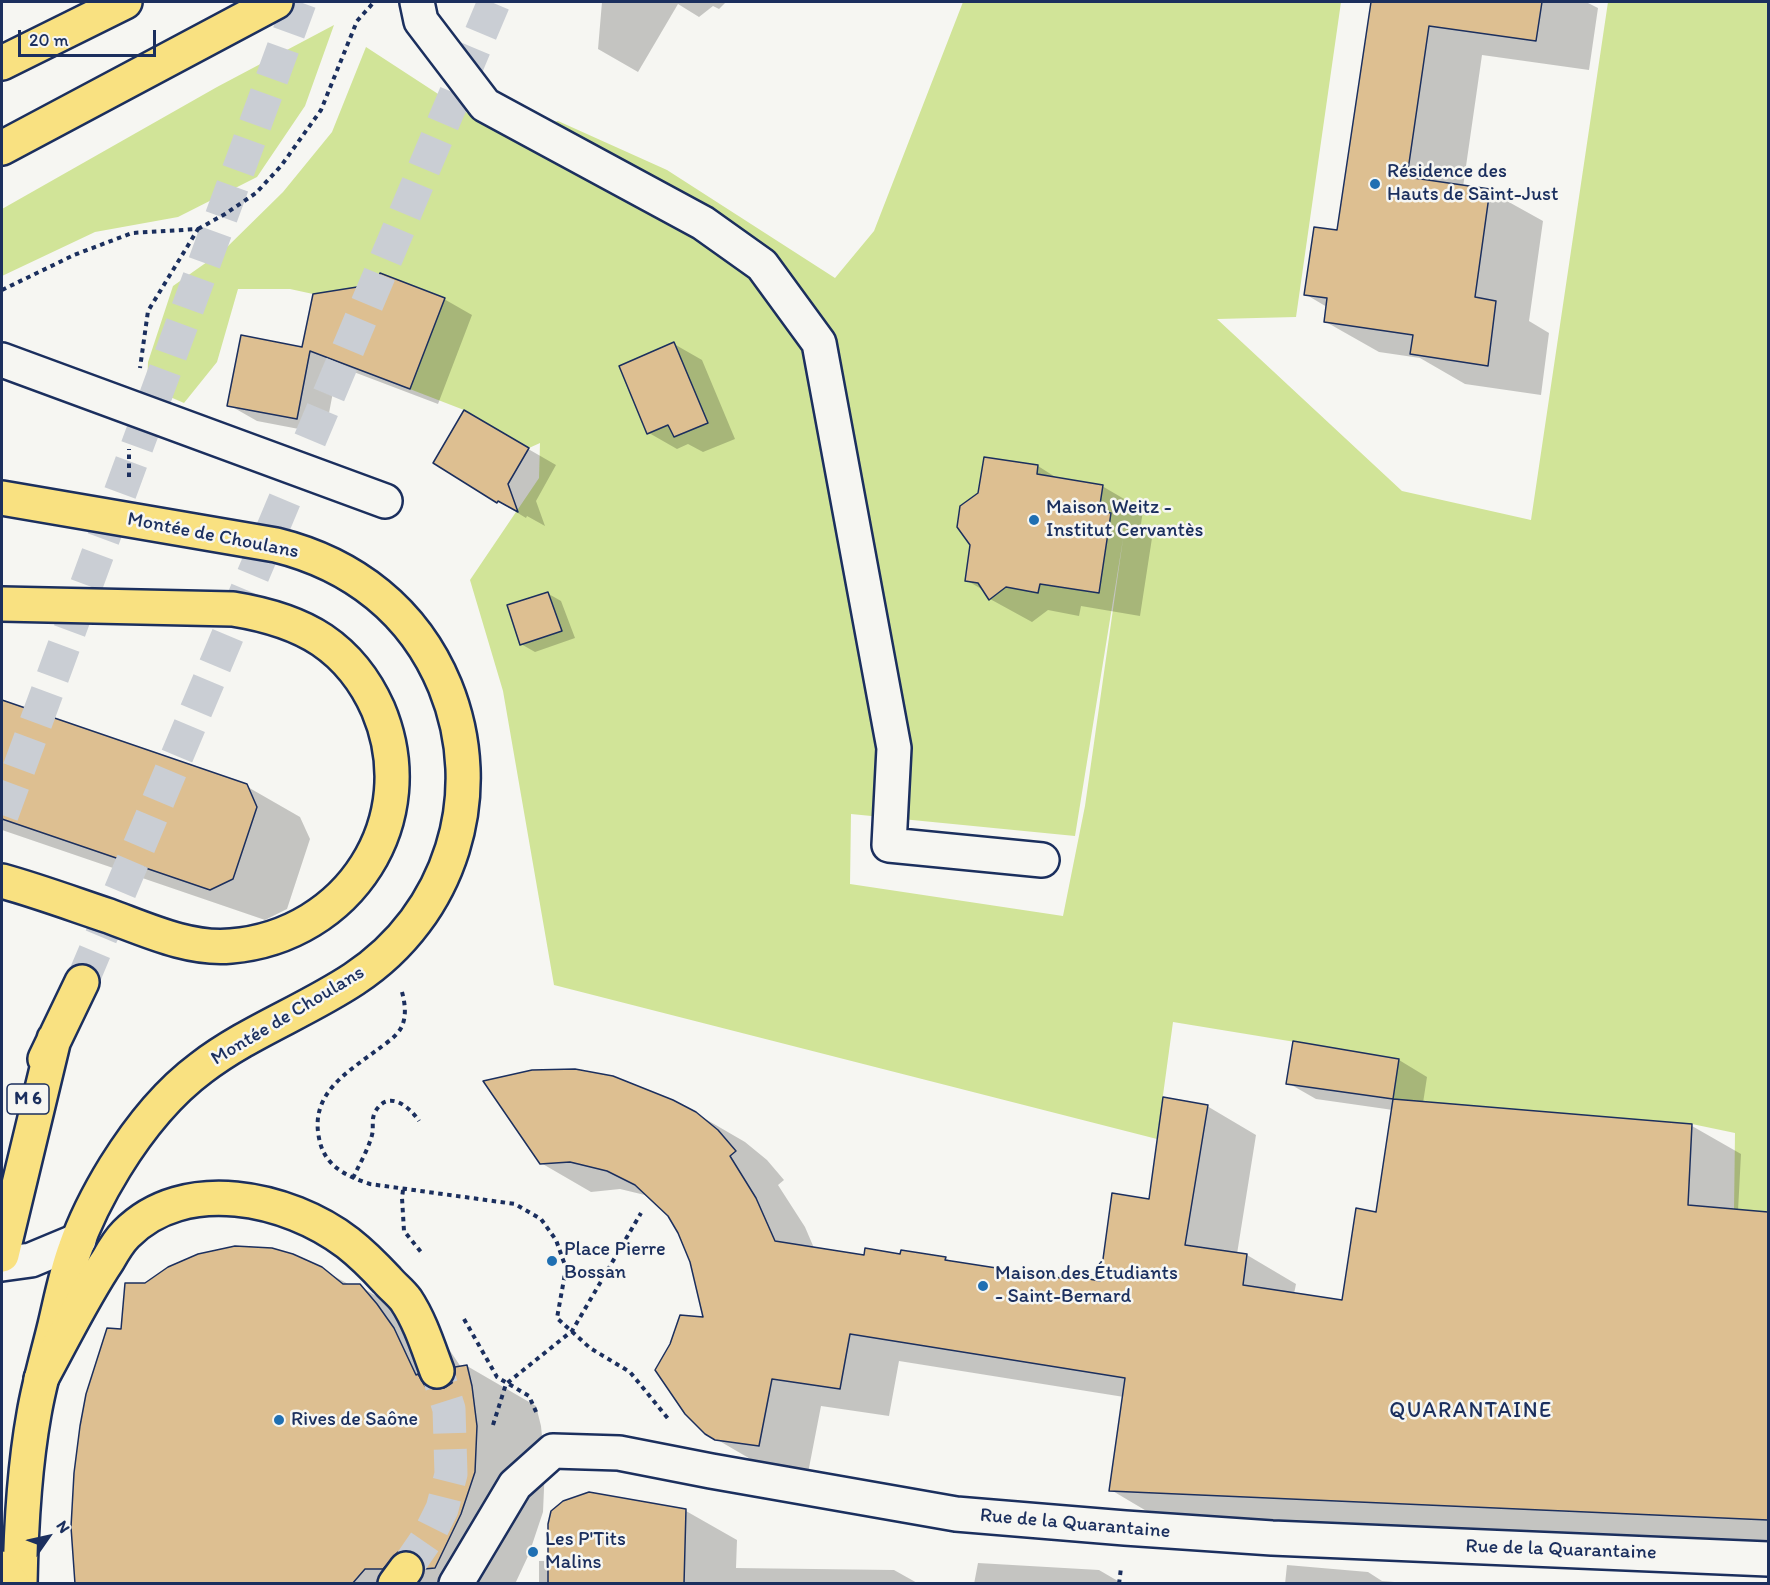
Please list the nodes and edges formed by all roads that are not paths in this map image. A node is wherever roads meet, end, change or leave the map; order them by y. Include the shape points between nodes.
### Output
1 (125, 2) edge
2 (276, 2) edge
3 (417, 2) edge
4 (2, 63) edge
5 (2, 148) edge
6 (2, 360) edge
7 (2, 498) edge
8 (386, 501) dead end
9 (2, 604) edge
10 (1042, 860) dead end
11 (2, 881) edge
12 (81, 982) tunnel mouth
13 (54, 1039) junction
14 (2, 1160) edge
15 (79, 1240) junction
16 (2, 1255) edge
17 (2, 1264) edge
18 (437, 1371) tunnel mouth
19 (42, 1379) junction
20 (1768, 1559) edge
21 (2, 1568) edge
22 (12, 1584) edge
23 (20, 1584) edge
24 (456, 1584) edge

1 - 4 main road
2 - 5 main road
3 - 10 street via 421,21 485,105 704,223 762,265 819,343 894,748 889,845
6 - 8 street
7 - 15 main road, Montée de Choulans via 276,545 339,567 391,607 423,643 450,699 462,744 462,799 454,844 447,868 423,913 387,953 353,980 243,1040 182,1084 117,1165 94,1203
9 - 11 main road via 233,609 259,613 302,628 339,654 372,695 388,738 392,788 383,833 363,873 324,911 303,925 254,943 204,945 165,937
12 - 13 main road, M 6
13 - 14 main road, M 6
13 - 16 main road
15 - 17 street via 31,1260
15 - 19 main road, Montée de Choulans
18 - 19 main road via 405,1300 374,1265 346,1242 281,1208 244,1199 201,1199 176,1203 147,1217 125,1234 96,1278
19 - 23 main road, Montée de Choulans via 22,1509
20 - 24 street, Rue de la Quarantaine via 1284,1539 956,1514 619,1453 553,1451 514,1485
21 - 22 main road

